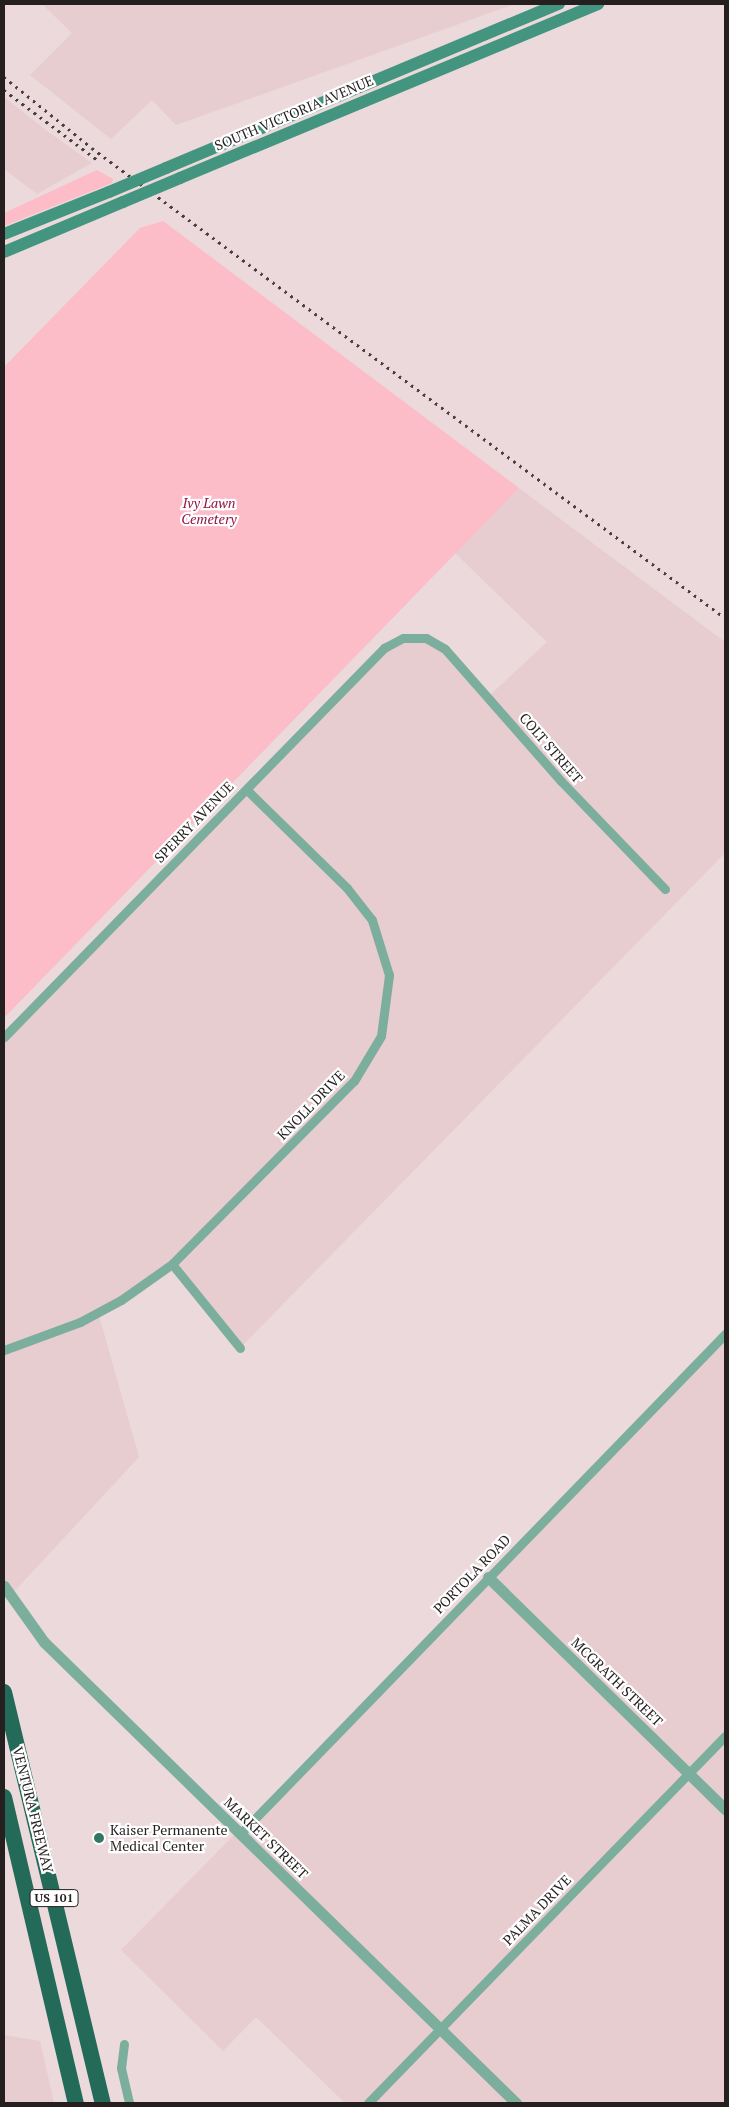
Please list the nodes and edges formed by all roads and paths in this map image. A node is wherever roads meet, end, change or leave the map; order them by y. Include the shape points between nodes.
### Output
1 (559, 4) edge
2 (598, 4) edge
3 (4, 234) edge
4 (4, 252) edge
5 (412, 637) joint
6 (246, 789) junction
7 (665, 889) dead end
8 (4, 1037) edge
9 (172, 1264) junction
10 (725, 1334) edge
11 (240, 1348) dead end
12 (4, 1350) edge
13 (488, 1578) junction
14 (4, 1586) edge
15 (4, 1692) edge
16 (725, 1736) edge
17 (689, 1773) junction
18 (4, 1797) edge
19 (725, 1808) edge
20 (240, 1834) junction
21 (440, 2029) junction
22 (124, 2044) dead end
23 (76, 2103) edge
24 (104, 2103) edge
25 (129, 2103) edge
26 (368, 2103) edge
27 (516, 2103) edge

1 - 3 main road, SOUTH VICTORIA AVENUE, bridge
2 - 4 main road, SOUTH VICTORIA AVENUE, bridge
5 - 6 street, SPERRY AVENUE via 384,648
5 - 7 street, COLT STREET via 426,638 445,649 560,781
6 - 8 street, SPERRY AVENUE
6 - 9 street, KNOLL DRIVE via 347,888 372,920 388,965 387,1013 378,1044 354,1081
9 - 11 street
9 - 12 street, KNOLL DRIVE via 92,1316
10 - 13 street, PORTOLA ROAD
13 - 17 street, MCGRATH STREET
13 - 20 street, PORTOLA ROAD
14 - 20 street, MARKET STREET via 39,1638
15 - 24 highway, VENTURA FREEWAY / US 101
16 - 17 street, PALMA DRIVE
17 - 19 street, MCGRATH STREET
17 - 21 street, PALMA DRIVE
18 - 23 highway, VENTURA FREEWAY / US 101
20 - 21 street, MARKET STREET
21 - 26 street, PALMA DRIVE
21 - 27 street, MARKET STREET
22 - 25 street via 121,2068

